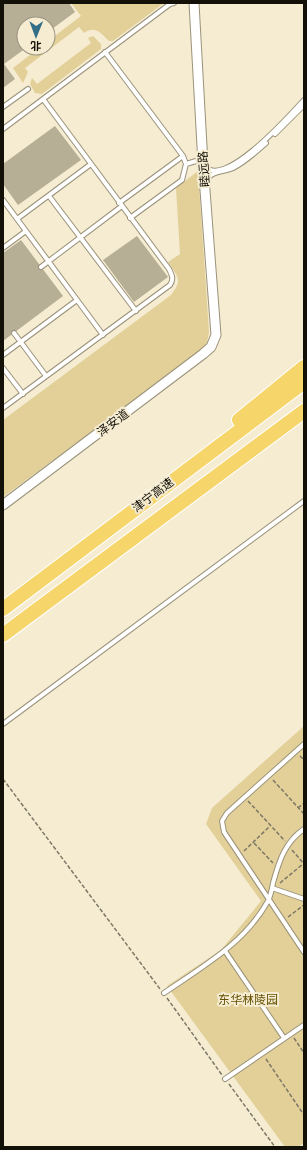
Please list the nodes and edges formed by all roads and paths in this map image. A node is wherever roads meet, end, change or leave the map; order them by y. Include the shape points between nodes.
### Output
1 (171, 3) edge
2 (194, 3) edge
3 (105, 52) junction
4 (28, 89) dead end
5 (43, 99) junction
6 (304, 100) edge
7 (304, 105) edge
8 (3, 107) edge
9 (4, 126) edge
10 (183, 156) junction
11 (203, 162) junction
12 (91, 164) junction
13 (186, 164) junction
14 (205, 184) junction
15 (49, 196) junction
16 (3, 200) edge
17 (121, 204) junction
18 (130, 218) junction
19 (17, 219) junction
20 (26, 231) junction
21 (81, 238) junction
22 (3, 248) edge
23 (49, 261) junction
24 (41, 267) dead end
25 (77, 300) junction
26 (136, 311) junction
27 (14, 333) dead end
28 (103, 335) junction
29 (216, 335) joint
30 (21, 342) junction
31 (3, 355) edge
32 (304, 367) edge
33 (3, 368) edge
34 (46, 376) junction
35 (304, 382) edge
36 (23, 394) junction
37 (3, 408) edge
38 (304, 411) edge
39 (304, 415) edge
40 (254, 449) junction
41 (188, 468) junction
42 (304, 501) edge
43 (3, 505) edge
44 (3, 609) edge
45 (3, 635) edge
46 (3, 724) edge
47 (304, 744) edge
48 (269, 775) junction
49 (3, 779) edge
50 (244, 798) junction
51 (304, 803) edge
52 (298, 808) junction
53 (304, 814) edge
54 (271, 826) junction
55 (304, 829) edge
56 (254, 842) junction
57 (287, 844) junction
58 (240, 855) junction
59 (304, 863) edge
60 (278, 868) junction
61 (272, 886) junction
62 (304, 898) edge
63 (268, 900) junction
64 (304, 905) edge
65 (283, 921) junction
66 (225, 951) junction
67 (304, 952) edge
68 (164, 993) junction
69 (304, 1025) edge
70 (290, 1034) junction
71 (284, 1038) junction
72 (304, 1053) edge
73 (262, 1054) junction
74 (225, 1079) junction
75 (304, 1115) edge
76 (275, 1147) edge

1 - 3 lane
2 - 11 street, 睦远路
3 - 5 lane
3 - 10 lane
4 - 8 lane
5 - 9 lane
5 - 12 lane
6 - 11 lane via 265,140 236,163 212,171
7 - 14 lane via 258,151 233,168 210,175
10 - 13 lane
10 - 17 lane
11 - 13 lane via 195,160
11 - 14 street, 睦远路
12 - 15 lane
12 - 17 lane
13 - 18 lane via 182,180
14 - 29 street, 睦远路
15 - 19 lane
15 - 21 lane
16 - 19 lane
17 - 18 lane
17 - 21 lane
18 - 26 lane via 173,277 170,285
19 - 20 lane
20 - 22 lane
20 - 23 lane
21 - 23 lane
21 - 26 lane
23 - 24 lane
23 - 25 lane
25 - 28 lane
25 - 30 lane
26 - 28 lane
27 - 30 lane
28 - 34 lane
29 - 43 street, 泽安道 via 204,354
30 - 31 lane
30 - 34 lane
32 - 41 highway via 243,417
33 - 36 lane
34 - 36 lane
35 - 41 highway, 津宁高速
36 - 37 lane
38 - 40 highway, 津宁高速
39 - 40 highway
40 - 45 highway, 津宁高速
41 - 44 highway, 津宁高速
42 - 46 lane
47 - 48 lane
48 - 50 lane
48 - 52 path
49 - 68 path
50 - 54 path
50 - 58 lane via 222,821 224,832
51 - 52 path
52 - 53 path
54 - 56 path
54 - 57 path
55 - 57 lane
56 - 58 path
56 - 60 path
57 - 59 path
57 - 60 lane
58 - 63 lane
59 - 61 path via 278,885
60 - 61 lane
61 - 62 lane
61 - 63 lane
63 - 65 lane
63 - 66 lane via 251,924
64 - 65 path
65 - 67 lane
66 - 68 lane
66 - 71 lane
68 - 74 path
69 - 70 lane
70 - 71 lane
70 - 72 path
71 - 73 lane
73 - 74 lane
73 - 75 path
74 - 76 path

